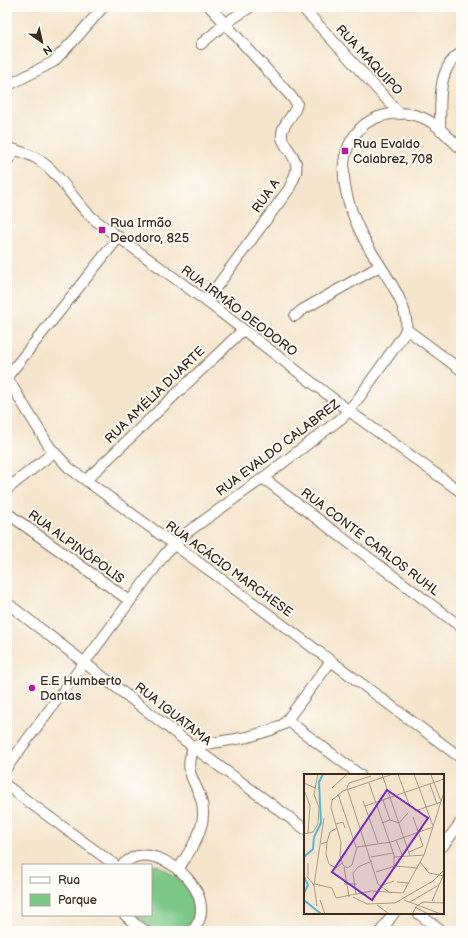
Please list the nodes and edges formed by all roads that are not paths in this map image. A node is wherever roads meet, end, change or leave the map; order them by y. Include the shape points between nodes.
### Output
1 (103, 7) edge
2 (210, 7) edge
3 (250, 7) edge
4 (302, 7) edge
5 (226, 23) junction
6 (201, 44) dead end
7 (461, 53) edge
8 (7, 86) edge
9 (400, 114) junction
10 (440, 130) junction
11 (11, 149) edge
12 (461, 149) edge
13 (7, 160) edge
14 (119, 237) junction
15 (380, 266) junction
16 (206, 301) junction
17 (295, 316) dead end
18 (406, 329) junction
19 (243, 330) junction
20 (461, 370) edge
21 (7, 377) edge
22 (349, 411) junction
23 (54, 452) junction
24 (263, 478) junction
25 (86, 480) junction
26 (7, 489) edge
27 (461, 492) edge
28 (7, 513) edge
29 (174, 545) junction
30 (130, 601) junction
31 (7, 603) edge
32 (461, 627) edge
33 (331, 661) junction
34 (84, 662) junction
35 (287, 720) junction
36 (194, 746) junction
37 (461, 758) edge
38 (7, 767) edge
39 (359, 774) edge
40 (7, 786) edge
41 (461, 822) edge
42 (304, 828) edge
43 (444, 842) edge
44 (114, 864) edge
45 (123, 864) edge
46 (178, 870) junction
47 (393, 914) edge
48 (419, 914) edge
49 (126, 916) edge
50 (132, 928) edge
51 (196, 930) edge
52 (146, 931) edge
53 (381, 931) edge
54 (441, 931) edge

1 - 8 street via 53,62
2 - 5 street
3 - 5 street
4 - 9 street, RUA MAQUIPO
5 - 6 street
5 - 16 street, RUA A via 297,103 296,110 281,135 297,165 288,189
7 - 10 street via 453,59 444,77
9 - 10 street via 416,115 429,120
9 - 15 street via 390,114 370,121 359,129 345,155 344,169 350,206
10 - 12 street
11 - 13 street
11 - 14 street, RUA IRMÃO DEODORO via 39,160 53,172 84,212
14 - 16 street, RUA IRMÃO DEODORO
14 - 21 street
15 - 17 street
15 - 18 street via 399,298
16 - 19 street, RUA IRMÃO DEODORO
18 - 20 street
18 - 22 street, RUA EVALDO CALABREZ
19 - 22 street, RUA IRMÃO DEODORO
19 - 25 street, RUA AMÉLIA DUARTE
21 - 23 street, RUA ACÁCIO MARCHESE
22 - 24 street, RUA EVALDO CALABREZ
22 - 27 street, RUA IRMÃO DEODORO
23 - 25 street, RUA ACÁCIO MARCHESE via 69,468
23 - 26 street
24 - 29 street, RUA EVALDO CALABREZ via 185,534
24 - 32 street, RUA CONTE CARLOS RUHL
25 - 29 street, RUA ACÁCIO MARCHESE
28 - 30 street, RUA ALPINÓPOLIS
29 - 30 street, RUA EVALDO CALABREZ
29 - 33 street, RUA ACÁCIO MARCHESE
30 - 34 street, RUA EVALDO CALABREZ
31 - 34 street, RUA IGUATAMA
33 - 35 street
33 - 37 street, RUA ACÁCIO MARCHESE
34 - 36 street, RUA IGUATAMA
34 - 38 street, RUA EVALDO CALABREZ
35 - 36 street via 258,735
35 - 39 street
36 - 42 street, RUA IGUATAMA
36 - 46 street via 188,768 202,801 202,824
40 - 44 street
41 - 43 street
45 - 46 street via 138,856 152,856
46 - 51 street via 192,882 198,895 200,910
47 - 53 street
48 - 54 street
49 - 50 street
50 - 52 street

